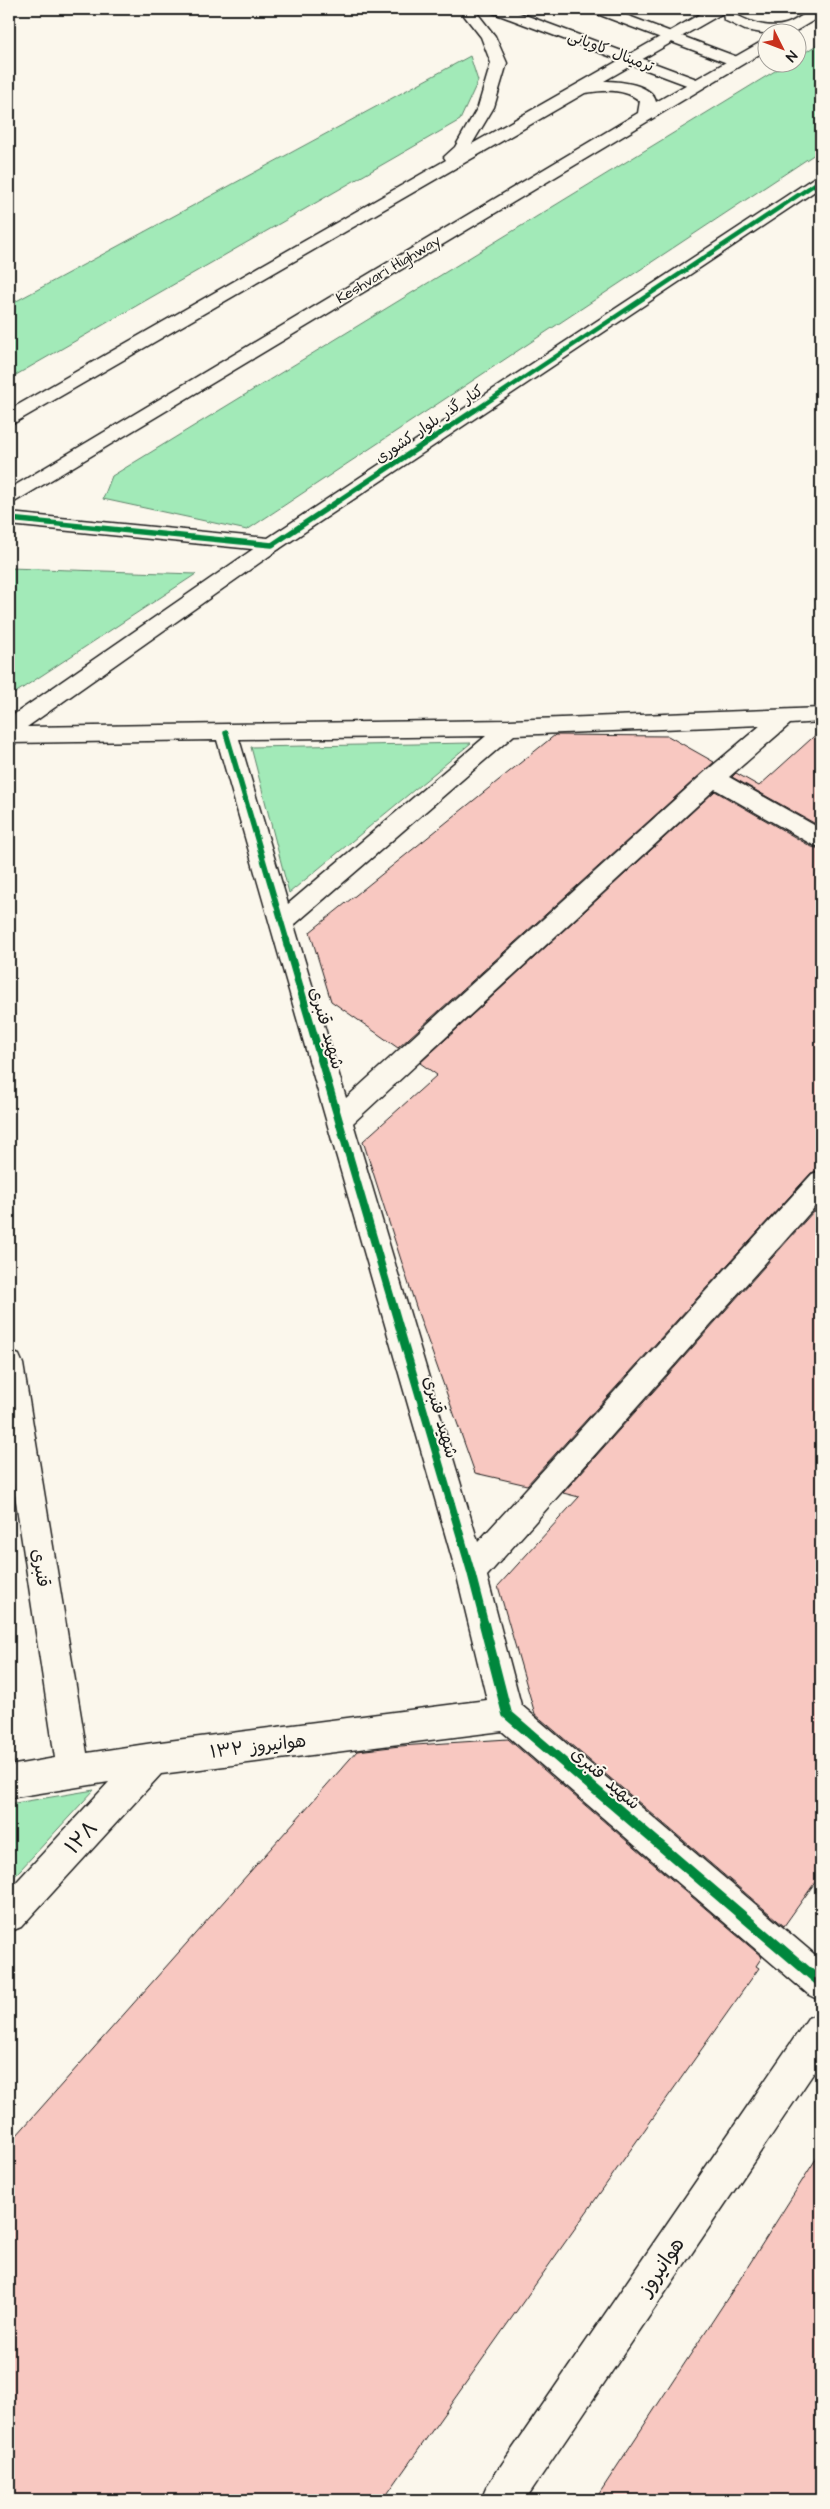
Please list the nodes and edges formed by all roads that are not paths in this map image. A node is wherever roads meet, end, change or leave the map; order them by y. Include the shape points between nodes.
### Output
1 (466, 9) edge
2 (496, 9) edge
3 (597, 9) edge
4 (720, 9) edge
5 (730, 9) edge
6 (821, 10) edge
7 (801, 22) edge
8 (758, 29) edge
9 (670, 37) junction
10 (758, 48) edge
11 (632, 59) junction
12 (735, 61) junction
13 (697, 84) junction
14 (581, 88) junction
15 (645, 115) junction
16 (422, 180) junction
17 (821, 180) edge
18 (9, 418) edge
19 (9, 497) edge
20 (9, 520) edge
21 (272, 545) junction
22 (821, 715) edge
23 (784, 717) junction
24 (509, 728) junction
25 (9, 730) edge
26 (226, 733) junction
27 (9, 735) edge
28 (713, 778) junction
29 (821, 840) edge
30 (281, 923) junction
31 (339, 1120) junction
32 (821, 1182) edge
33 (9, 1364) edge
34 (471, 1572) junction
35 (507, 1714) junction
36 (153, 1759) junction
37 (74, 1772) junction
38 (9, 1782) edge
39 (9, 1915) edge
40 (821, 1983) edge
41 (821, 2031) edge
42 (501, 2500) edge

1 - 16 main road via 488,36 499,63 486,107 461,150
2 - 11 main road, ترمینال کاویانی
3 - 9 main road, ترمینال کاویانی
4 - 9 main road
5 - 8 main road via 729,17 741,25
6 - 7 main road
9 - 11 main road
9 - 12 main road, ترمینال کاویانی
10 - 12 main road, Keshvari Highway
11 - 13 main road, ترمینال کاویانی
11 - 14 main road
12 - 13 main road, Keshvari Highway
13 - 15 main road, Keshvari Highway
14 - 15 main road via 615,86 641,92 648,99
14 - 16 main road
15 - 19 main road, Keshvari Highway
16 - 18 main road
17 - 21 main road, کنار گذر بلوار کشوری
20 - 21 main road
21 - 25 main road, کنار گذر بلوار کشوری
22 - 23 main road
23 - 24 main road
23 - 28 main road
24 - 26 main road
24 - 30 main road
26 - 27 main road
26 - 30 main road, شهید قنبری
28 - 29 main road
28 - 31 main road
30 - 31 main road, شهید قنبری
31 - 34 main road, شهید قنبری
32 - 34 main road
33 - 37 main road, قنبری
34 - 35 main road, شهید قنبری
35 - 36 main road, هوانیروز ۱۳۲
35 - 40 main road, شهید قنبری
36 - 37 main road, هوانیروز ۱۳۲
36 - 39 main road, ۱۲۸
37 - 38 main road, هوانیروز ۱۳۲
41 - 42 main road, هوانیروز

